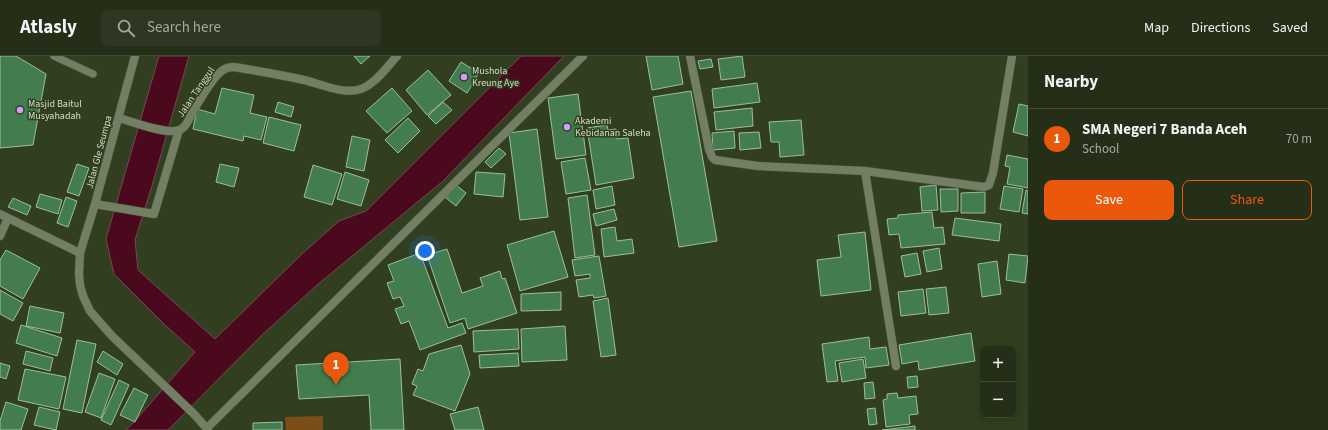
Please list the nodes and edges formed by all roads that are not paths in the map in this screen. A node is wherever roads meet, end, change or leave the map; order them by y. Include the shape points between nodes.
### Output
1 (54, 56) edge
2 (135, 56) edge
3 (397, 56) edge
4 (584, 56) edge
5 (690, 56) edge
6 (1012, 56) edge
7 (93, 74) dead end
8 (119, 118) junction
9 (180, 130) junction
10 (865, 171) junction
11 (95, 204) junction
12 (0, 214) edge
13 (8, 218) junction
14 (0, 236) edge
15 (80, 254) junction
16 (896, 366) dead end
17 (207, 429) edge

1 - 7 lane
2 - 8 street, Jalan Gle Seumpa
3 - 9 street, Jalan Tanggul via 367,86 353,91 234,67 225,69 216,76
4 - 17 street
5 - 10 street via 708,149 715,160 758,166
6 - 10 street via 989,184 984,186
8 - 9 street, Jalan Tanggul via 168,131
8 - 11 street, Jalan Gle Seumpa
9 - 11 street via 154,213
10 - 16 street
11 - 15 street, Jalan Gle Seumpa
12 - 13 street
13 - 14 street
13 - 15 street
15 - 17 street, Jalan Gle Seumpa via 80,285 82,296 90,311

